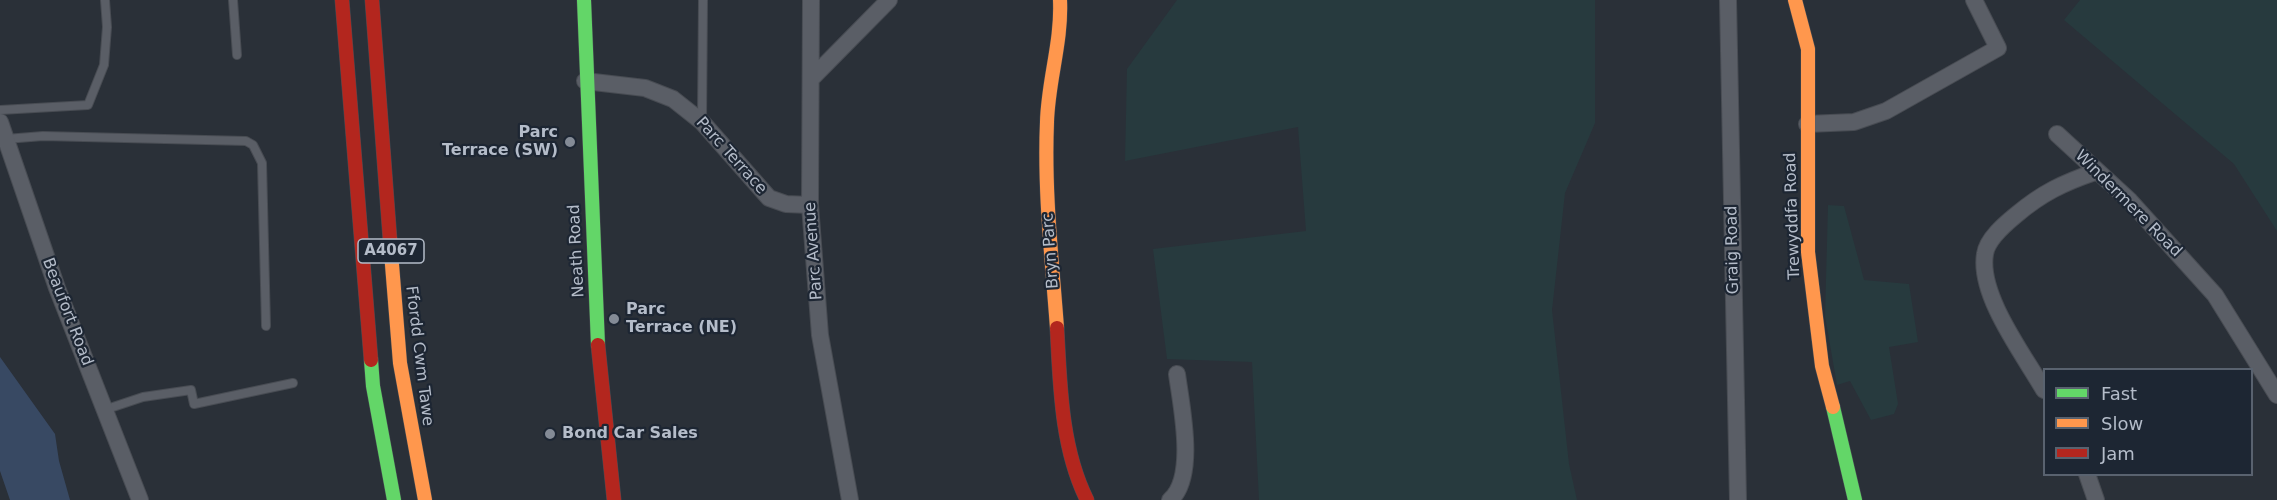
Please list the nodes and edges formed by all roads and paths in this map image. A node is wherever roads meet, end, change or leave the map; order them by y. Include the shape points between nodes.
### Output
1 (105, 0) edge
2 (233, 0) edge
3 (342, 0) edge
4 (372, 0) edge
5 (584, 0) edge
6 (703, 0) edge
7 (811, 0) edge
8 (889, 0) edge
9 (1060, 0) edge
10 (1728, 0) edge
11 (1795, 0) edge
12 (1974, 0) edge
13 (237, 55) dead end
14 (812, 78) junction
15 (585, 81) junction
16 (0, 110) edge
17 (0, 122) edge
18 (702, 122) junction
19 (1807, 124) junction
20 (2057, 134) dead end
21 (5, 139) junction
22 (2095, 172) junction
23 (810, 205) junction
24 (266, 326) dead end
25 (1178, 374) dead end
26 (293, 383) dead end
27 (2043, 388) edge
28 (2277, 395) edge
29 (105, 410) junction
30 (2087, 476) edge
31 (140, 500) edge
32 (394, 500) edge
33 (425, 500) edge
34 (614, 500) edge
35 (850, 500) edge
36 (1080, 500) edge
37 (1086, 500) edge
38 (1170, 500) edge
39 (1738, 500) edge
40 (1855, 500) edge
41 (2096, 500) edge

1 - 16 lane via 104,65 88,105
2 - 13 lane
3 - 32 main road, A4067 via 373,386
4 - 33 main road, Ffordd Cwm Tawe / A4067 via 400,363
5 - 15 main road, Neath Road
6 - 18 lane
7 - 14 street, Parc Avenue
8 - 14 street
9 - 37 main road, Bryn Parc via 1061,26 1044,159 1061,393 1075,476
10 - 39 street, Graig Road
11 - 19 main road, Trewyddfa Road via 1808,49
12 - 19 street via 1998,48 1887,111 1854,122
14 - 23 street, Parc Avenue
15 - 18 street, Parc Terrace via 645,88 674,99
15 - 34 main road, Neath Road via 599,365
17 - 21 street, Beaufort Road
18 - 23 street, Parc Terrace via 769,198 786,204
19 - 40 main road, Trewyddfa Road via 1808,252 1822,366
20 - 22 street, Windermere Road
21 - 24 lane via 43,136 246,141 253,145 262,163
21 - 29 street, Beaufort Road
22 - 27 street via 2061,183 2032,202 2001,227 1984,252 1993,302
22 - 28 street, Windermere Road via 2130,201 2215,295
23 - 35 street, Parc Avenue via 820,335
25 - 38 street via 1185,465
26 - 29 lane via 194,404 191,390 143,397
29 - 31 street, Beaufort Road
30 - 41 street
36 - 37 street

